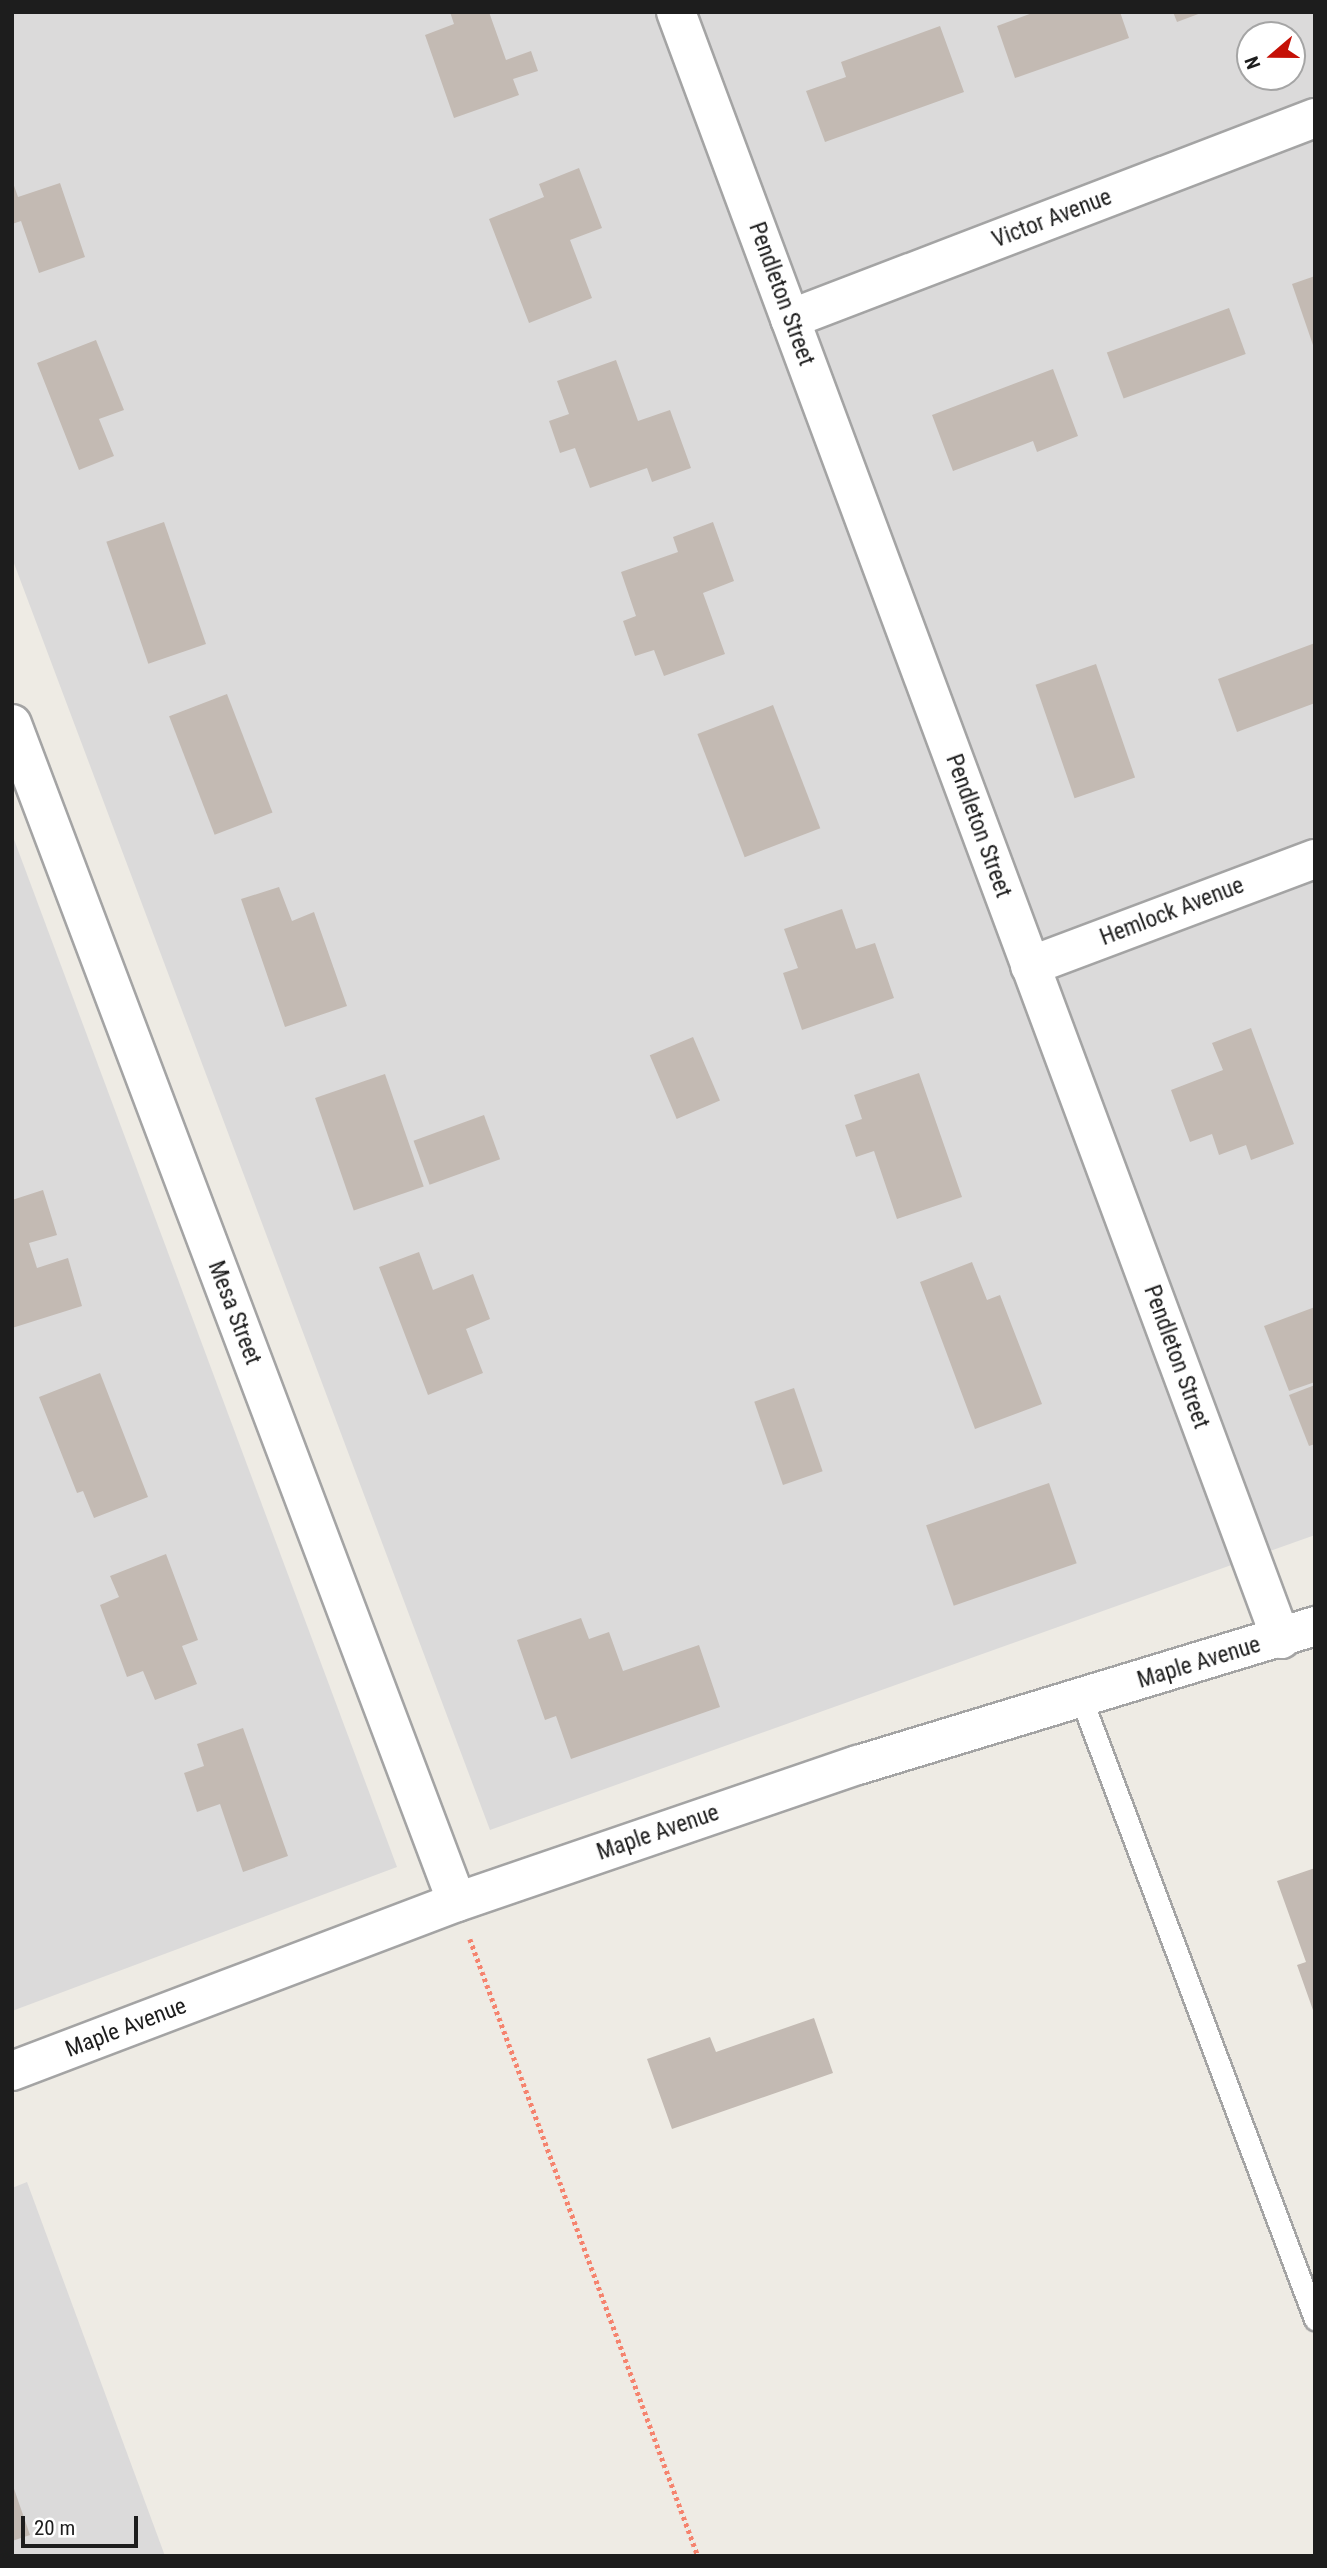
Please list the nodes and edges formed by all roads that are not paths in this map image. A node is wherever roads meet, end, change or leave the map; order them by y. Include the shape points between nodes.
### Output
1 (676, 12) edge
2 (1315, 118) edge
3 (790, 319) junction
4 (12, 724) edge
5 (1315, 859) edge
6 (1030, 966) junction
7 (1298, 1633) edge
8 (1081, 1698) junction
9 (457, 1902) junction
10 (12, 2071) edge
11 (1315, 2319) edge

1 - 3 street, Pendleton Street
2 - 3 street, Victor Avenue
3 - 6 street, Pendleton Street
4 - 9 street, Mesa Street
5 - 6 street, Hemlock Avenue
6 - 7 street, Pendleton Street
7 - 8 street, Maple Avenue
8 - 9 street, Maple Avenue via 858,1765
8 - 11 lane
9 - 10 street, Maple Avenue

